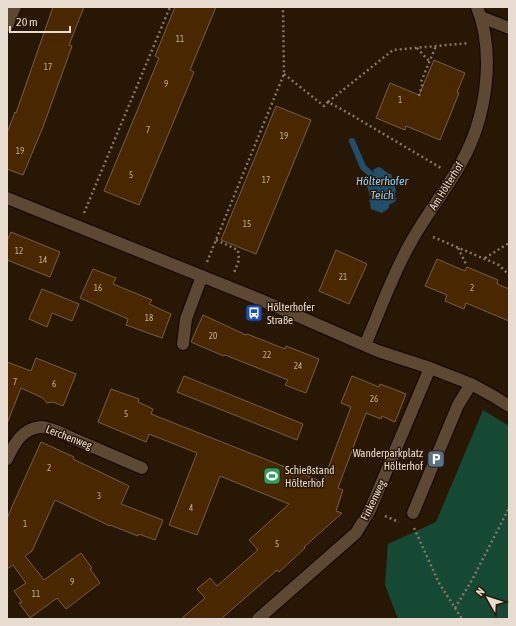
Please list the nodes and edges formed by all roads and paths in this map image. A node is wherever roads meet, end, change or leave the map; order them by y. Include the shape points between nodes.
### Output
1 (14, 7) edge
2 (170, 7) edge
3 (283, 7) edge
4 (479, 12) edge
5 (7, 26) edge
6 (509, 28) edge
7 (475, 42) dead end
8 (436, 46) junction
9 (416, 48) junction
10 (430, 62) junction
11 (284, 74) junction
12 (419, 96) dead end
13 (328, 102) junction
14 (454, 174) junction
15 (7, 198) edge
16 (79, 226) junction
17 (418, 231) junction
18 (216, 240) junction
19 (509, 244) edge
20 (458, 247) junction
21 (212, 250) dead end
22 (485, 258) junction
23 (239, 260) dead end
24 (466, 264) dead end
25 (509, 275) edge
26 (202, 276) junction
27 (183, 344) dead end
28 (365, 345) junction
29 (430, 368) junction
30 (471, 384) junction
31 (509, 406) edge
32 (7, 459) edge
33 (142, 468) dead end
34 (509, 508) edge
35 (370, 510) junction
36 (413, 513) dead end
37 (399, 522) dead end
38 (407, 525) dead end
39 (455, 608) junction
40 (258, 619) edge
41 (462, 619) edge

1 - 5 street
2 - 16 path
3 - 11 path
4 - 6 street, Am Hölterhof
4 - 14 street, Am Hölterhof via 486,46 486,88 472,140
7 - 8 path
8 - 9 path
8 - 10 path
9 - 10 path
9 - 13 path via 393,50
10 - 12 path via 421,82
11 - 13 path via 324,106
11 - 18 path
13 - 14 path
14 - 17 street, Am Hölterhof
15 - 16 street
16 - 26 street
17 - 20 path
17 - 28 street, Am Hölterhof via 397,268
18 - 21 path
18 - 23 path via 238,250
19 - 22 path
20 - 22 path
20 - 24 path
22 - 25 path via 499,265
26 - 27 street via 186,319
26 - 28 street
28 - 29 street
29 - 30 street
29 - 35 street, Finkenweg
30 - 31 street
30 - 36 street via 458,405
32 - 33 street, Lerchenweg via 21,436 42,426
34 - 39 path
35 - 37 path
35 - 40 street, Finkenweg via 356,533
38 - 39 path via 414,528 439,583
39 - 41 path

